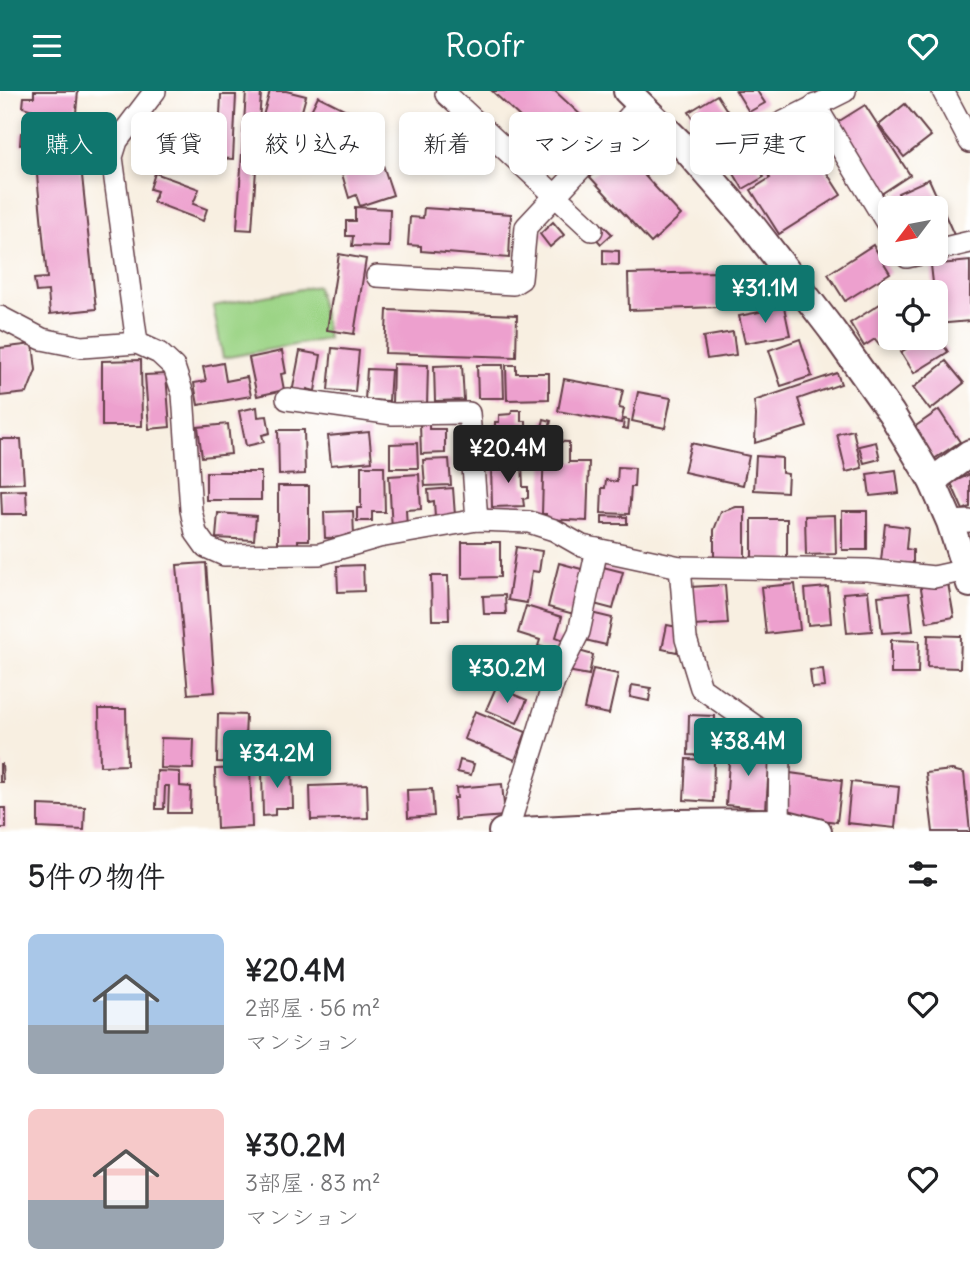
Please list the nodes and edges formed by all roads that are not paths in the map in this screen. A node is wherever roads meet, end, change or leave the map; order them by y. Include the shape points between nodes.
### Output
1 (155, 91) edge
2 (845, 91) edge
3 (943, 91) edge
4 (446, 94) dead end
5 (634, 98) edge
6 (815, 105) junction
7 (801, 112) edge
8 (970, 142) edge
9 (690, 154) edge
10 (709, 175) edge
11 (556, 195) junction
12 (878, 209) edge
13 (592, 230) dead end
14 (970, 241) edge
15 (948, 247) edge
16 (377, 276) dead end
17 (0, 317) edge
18 (137, 343) junction
19 (287, 399) dead end
20 (970, 453) edge
21 (932, 481) junction
22 (477, 520) junction
23 (960, 522) edge
24 (597, 549) junction
25 (680, 567) junction
26 (968, 577) edge
27 (779, 822) junction
28 (627, 829) edge
29 (505, 832) edge
30 (818, 832) edge

1 - 18 street via 117,141 112,157
2 - 6 street
3 - 8 street
4 - 11 street
5 - 9 street
5 - 11 street
6 - 7 street
6 - 12 street
10 - 21 street via 832,330
11 - 13 street
11 - 16 street via 526,227 521,279 513,285
14 - 15 street
17 - 18 street via 42,339 82,347
18 - 22 street via 159,353 174,367 183,394 191,510 196,533 206,547 224,555 320,554 379,537
19 - 22 street via 393,414 468,412
20 - 21 street
21 - 23 street
22 - 24 street via 529,522
23 - 26 street
24 - 25 street
24 - 29 street via 579,632 554,681
25 - 26 street
25 - 27 street via 686,639 701,688 772,738 780,751
27 - 28 street
27 - 30 street
28 - 29 street

